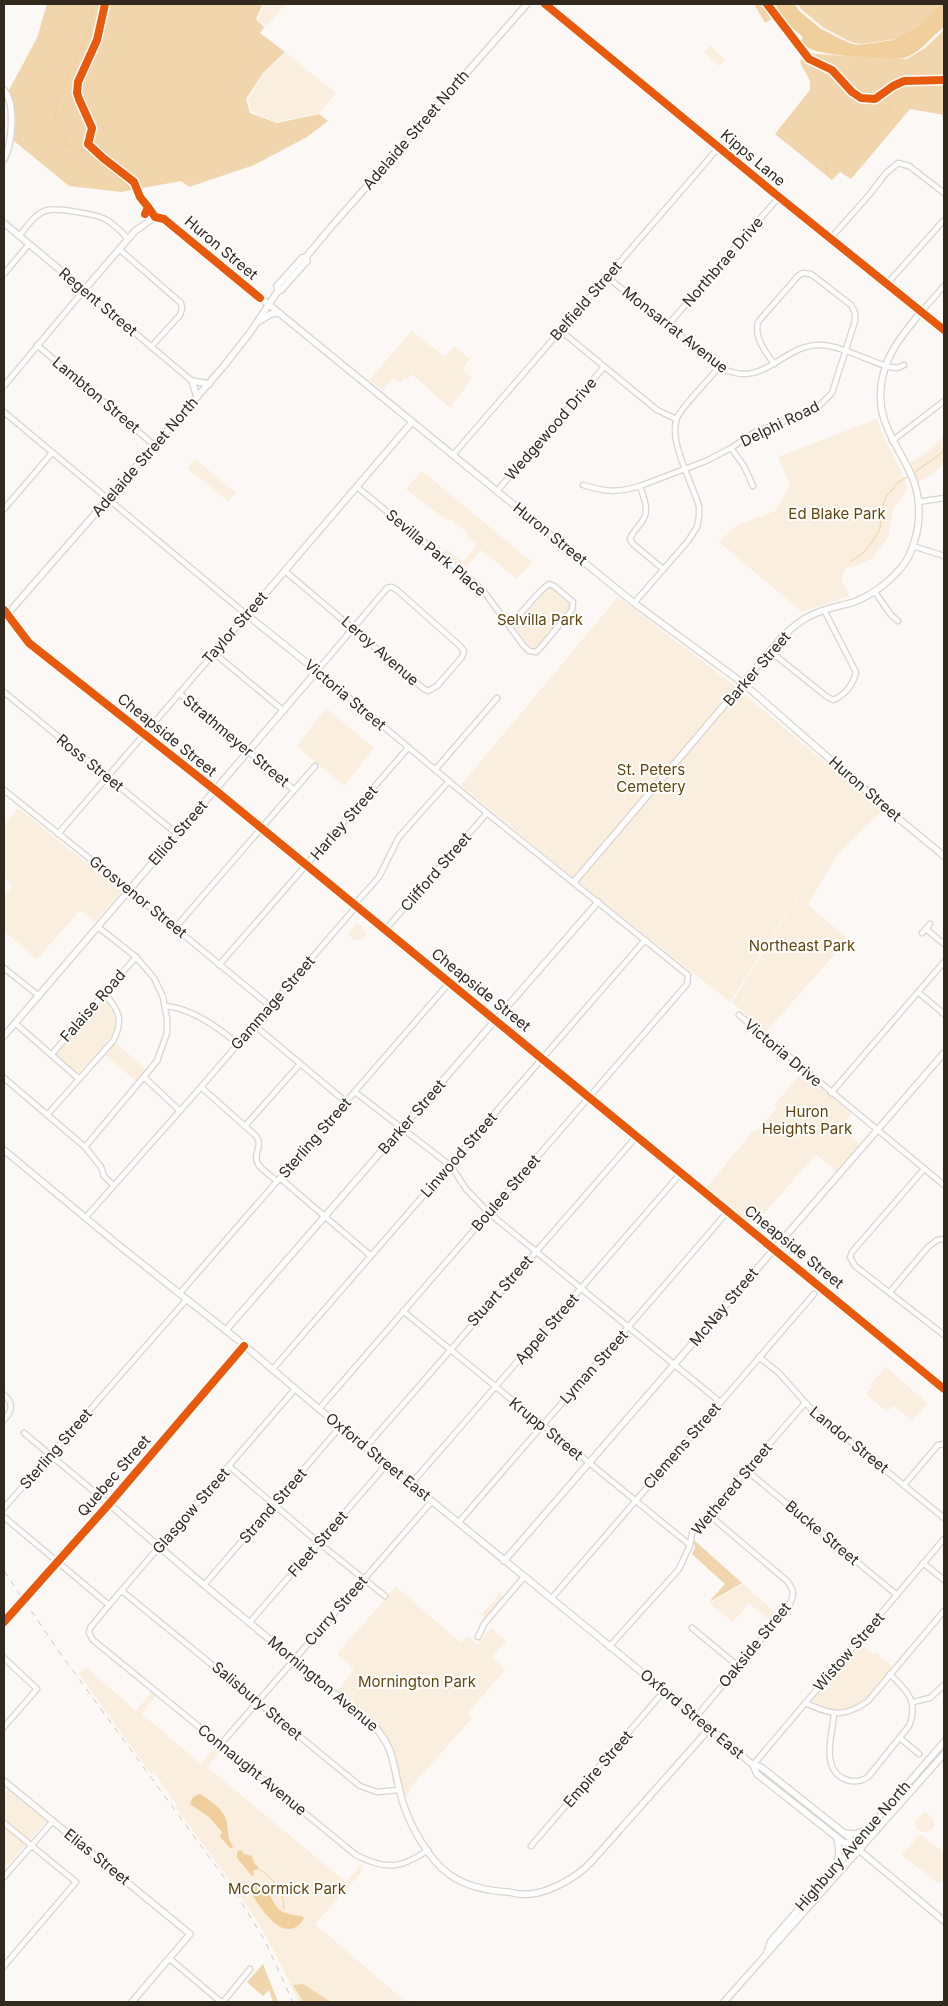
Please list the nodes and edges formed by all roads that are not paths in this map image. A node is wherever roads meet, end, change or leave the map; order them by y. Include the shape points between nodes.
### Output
1 (527, 4) edge
2 (546, 4) edge
3 (4, 90) edge
4 (719, 148) junction
5 (4, 159) edge
6 (944, 194) edge
7 (779, 198) junction
8 (944, 220) edge
9 (4, 223) edge
10 (20, 236) junction
11 (830, 239) junction
12 (128, 240) junction
13 (29, 244) junction
14 (119, 249) junction
15 (4, 274) edge
16 (607, 277) junction
17 (886, 285) junction
18 (944, 286) edge
19 (84, 290) junction
20 (268, 304) junction
21 (921, 312) junction
22 (279, 313) junction
23 (257, 322) junction
24 (667, 326) junction
25 (944, 330) edge
26 (561, 331) junction
27 (37, 345) junction
28 (151, 347) junction
29 (846, 352) junction
30 (774, 364) junction
31 (904, 365) dead end
32 (885, 366) junction
33 (604, 367) junction
34 (720, 368) junction
35 (192, 381) junction
36 (209, 384) junction
37 (4, 386) edge
38 (197, 397) junction
39 (944, 401) edge
40 (4, 412) edge
41 (676, 419) junction
42 (412, 422) junction
43 (892, 441) junction
44 (154, 445) junction
45 (731, 448) junction
46 (52, 453) junction
47 (453, 455) junction
48 (686, 469) junction
49 (584, 485) dead end
50 (640, 486) junction
51 (753, 486) dead end
52 (357, 487) junction
53 (497, 491) junction
54 (944, 498) edge
55 (108, 500) junction
56 (918, 502) junction
57 (4, 509) edge
58 (913, 546) junction
59 (944, 556) edge
60 (663, 569) junction
61 (286, 570) junction
62 (392, 587) joint
63 (875, 592) junction
64 (634, 603) junction
65 (824, 610) junction
66 (5, 614) edge
67 (247, 615) junction
68 (898, 621) dead end
69 (509, 625) junction
70 (354, 628) junction
71 (771, 652) junction
72 (214, 653) junction
73 (317, 671) junction
74 (744, 684) junction
75 (4, 692) edge
76 (179, 693) junction
77 (498, 698) dead end
78 (284, 711) junction
79 (144, 734) junction
80 (408, 748) junction
81 (249, 752) junction
82 (315, 766) dead end
83 (435, 770) junction
84 (107, 776) junction
85 (449, 781) junction
86 (4, 790) edge
87 (215, 790) junction
88 (294, 790) junction
89 (487, 813) junction
90 (259, 828) junction
91 (58, 834) junction
92 (177, 834) junction
93 (944, 856) edge
94 (306, 866) junction
95 (574, 882) junction
96 (129, 890) junction
97 (598, 902) junction
98 (354, 905) junction
99 (930, 924) dead end
100 (98, 927) junction
101 (175, 928) junction
102 (926, 928) junction
103 (385, 930) junction
104 (922, 933) dead end
105 (645, 940) junction
106 (944, 944) edge
107 (136, 957) junction
108 (944, 962) edge
109 (219, 965) junction
110 (4, 968) edge
111 (688, 975) joint
112 (449, 983) junction
113 (918, 992) junction
114 (104, 993) junction
115 (39, 996) junction
116 (165, 1006) junction
117 (270, 1006) junction
118 (944, 1014) edge
119 (739, 1015) dead end
120 (496, 1020) junction
121 (15, 1024) junction
122 (254, 1025) junction
123 (4, 1036) edge
124 (238, 1044) junction
125 (944, 1053) edge
126 (51, 1054) junction
127 (542, 1058) junction
128 (300, 1064) junction
129 (4, 1078) edge
130 (145, 1078) junction
131 (79, 1079) junction
132 (201, 1087) junction
133 (355, 1092) junction
134 (831, 1093) junction
135 (589, 1098) junction
136 (346, 1102) junction
137 (180, 1111) junction
138 (46, 1115) junction
139 (245, 1126) junction
140 (402, 1129) junction
141 (877, 1130) junction
142 (636, 1137) junction
143 (85, 1147) junction
144 (4, 1150) edge
145 (451, 1166) junction
146 (924, 1169) junction
147 (681, 1173) junction
148 (278, 1180) junction
149 (113, 1185) junction
150 (944, 1185) edge
151 (728, 1211) junction
152 (489, 1213) junction
153 (86, 1217) junction
154 (325, 1217) junction
155 (944, 1240) edge
156 (774, 1248) junction
157 (536, 1251) junction
158 (371, 1256) junction
159 (582, 1289) junction
160 (890, 1292) junction
161 (180, 1293) junction
162 (814, 1294) dead end
163 (187, 1299) junction
164 (403, 1311) junction
165 (629, 1328) junction
166 (226, 1330) junction
167 (944, 1335) edge
168 (244, 1346) junction
169 (449, 1350) junction
170 (759, 1357) junction
171 (675, 1366) junction
172 (272, 1370) junction
173 (496, 1388) junction
174 (295, 1389) junction
175 (944, 1389) edge
176 (4, 1395) edge
177 (720, 1402) junction
178 (805, 1403) junction
179 (319, 1409) junction
180 (4, 1420) edge
181 (341, 1426) junction
182 (541, 1426) junction
183 (24, 1434) dead end
184 (944, 1444) edge
185 (366, 1447) junction
186 (50, 1455) junction
187 (387, 1464) junction
188 (589, 1464) junction
189 (230, 1467) junction
190 (746, 1470) junction
191 (411, 1484) junction
192 (904, 1485) junction
193 (432, 1501) junction
194 (634, 1501) junction
195 (109, 1504) junction
196 (274, 1506) junction
197 (4, 1508) edge
198 (708, 1514) junction
199 (4, 1517) edge
200 (944, 1517) edge
201 (459, 1522) junction
202 (944, 1538) edge
203 (319, 1544) junction
204 (690, 1545) junction
205 (159, 1547) junction
206 (504, 1561) junction
207 (57, 1562) junction
208 (924, 1563) junction
209 (524, 1578) junction
210 (364, 1580) junction
211 (944, 1580) edge
212 (204, 1585) junction
213 (122, 1590) junction
214 (385, 1596) dead end
215 (897, 1596) junction
216 (551, 1599) junction
217 (109, 1606) junction
218 (944, 1611) edge
219 (5, 1621) edge
220 (249, 1623) junction
221 (692, 1628) dead end
222 (90, 1634) joint
223 (478, 1637) dead end
224 (609, 1647) junction
225 (4, 1658) edge
226 (294, 1660) junction
227 (738, 1666) junction
228 (890, 1674) junction
229 (944, 1685) edge
230 (664, 1691) junction
231 (257, 1702) junction
232 (913, 1702) junction
233 (805, 1703) junction
234 (834, 1714) junction
235 (696, 1717) junction
236 (4, 1727) edge
237 (710, 1728) junction
238 (900, 1738) junction
239 (944, 1742) edge
240 (220, 1745) junction
241 (919, 1754) dead end
242 (944, 1754) edge
243 (753, 1765) junction
244 (4, 1781) edge
245 (399, 1790) junction
246 (52, 1822) junction
247 (4, 1823) edge
248 (868, 1829) junction
249 (844, 1834) junction
250 (837, 1838) junction
251 (852, 1844) junction
252 (31, 1845) junction
253 (531, 1846) dead end
254 (428, 1850) junction
255 (859, 1850) junction
256 (838, 1864) junction
257 (4, 1877) edge
258 (944, 1921) edge
259 (766, 1954) junction
260 (170, 1959) junction
261 (4, 1966) edge
262 (250, 1969) dead end
263 (132, 2002) edge
264 (222, 2002) edge
265 (724, 2002) edge

1 - 20 street, Adelaide Street North
2 - 4 street, Kipps Lane
3 - 5 street via 9,100 11,137
4 - 7 street, Kipps Lane
4 - 16 street, Belfield Street
6 - 11 street via 909,166 898,163
7 - 11 street, Kipps Lane
7 - 24 street, Northbrae Drive
8 - 17 street
9 - 10 street, Regent Street
10 - 12 street via 35,217 47,210 58,210 103,218
10 - 13 street, Regent Street
11 - 17 street, Kipps Lane
12 - 14 street
12 - 20 street, Huron Street via 155,217 164,219
13 - 15 street
13 - 19 street, Regent Street
14 - 19 street
14 - 28 street via 181,303 180,315
16 - 24 street, Monsarrat Avenue
16 - 26 street, Belfield Street
17 - 21 street, Kipps Lane
18 - 21 street
19 - 27 street
19 - 28 street, Regent Street
20 - 22 street, Huron Street
20 - 23 street, Adelaide Street North
21 - 25 street, Kipps Lane
21 - 32 street, Barker Street
22 - 23 street
22 - 42 street, Huron Street
23 - 36 street, Adelaide Street North
24 - 34 street, Monsarrat Avenue
26 - 33 street
26 - 47 street, Belfield Street
27 - 37 street
27 - 44 street, Lambton Street
28 - 35 street, Regent Street
29 - 30 street, Monsarrat Avenue via 822,345 808,346
29 - 30 street, Delphi Road via 855,312 811,274 804,273 758,322 758,338
29 - 32 street, Monsarrat Avenue
29 - 45 street, Delphi Road via 832,393 815,410 750,435
30 - 34 street, Monsarrat Avenue via 746,375 732,374
31 - 32 street via 897,368
32 - 43 street, Barker Street via 881,401
33 - 41 street via 656,410
33 - 53 street, Wedgewood Drive
34 - 41 street
35 - 36 street
35 - 38 street
36 - 38 street, Adelaide Street North
38 - 44 street, Adelaide Street North
39 - 43 street
40 - 46 street, Victoria Street
41 - 48 street via 676,437
42 - 47 street, Huron Street
42 - 52 street, Taylor Street
43 - 56 street, Barker Street via 911,475
44 - 55 street, Adelaide Street North
45 - 48 street, Delphi Road
45 - 51 street
46 - 55 street, Victoria Street
46 - 57 street
47 - 53 street, Huron Street
48 - 50 street, Delphi Road
48 - 60 street via 695,492 699,516 697,527
49 - 50 street, Delphi Road via 612,492
50 - 60 street via 646,507 644,518 630,539
52 - 61 street, Taylor Street
52 - 69 street, Sevilla Park Place via 477,585
53 - 64 street, Huron Street
54 - 56 street
55 - 66 street, Adelaide Street North
55 - 67 street, Victoria Street
56 - 58 street, Barker Street via 918,527
58 - 59 street
58 - 63 street, Barker Street via 902,568
60 - 64 street
61 - 67 street, Taylor Street
61 - 70 street, Leroy Avenue
62 - 70 street, Elliot Street via 387,588
62 - 70 street, Leroy Avenue via 464,651 437,686 428,691 424,689
63 - 65 street, Barker Street
63 - 68 street
64 - 74 street, Huron Street
65 - 71 street, Barker Street via 797,624
65 - 71 street via 856,672 854,682 841,696 833,700 826,696
66 - 79 street, Cheapside Street via 29,643
67 - 72 street, Taylor Street
67 - 73 street, Victoria Street
69 - 69 street, Sevilla Park Place via 529,651 536,652 572,610 573,602 549,584
70 - 73 street, Elliot Street
71 - 74 street, Barker Street
72 - 76 street, Taylor Street
72 - 78 street
73 - 78 street, Elliot Street
73 - 80 street, Victoria Street
74 - 93 street, Huron Street
74 - 95 street, Barker Street
75 - 84 street, Ross Street
76 - 79 street, Taylor Street
76 - 81 street, Strathmeyer Street
77 - 83 street
78 - 81 street, Elliot Street
79 - 84 street, Taylor Street
79 - 87 street, Cheapside Street
80 - 83 street, Victoria Street
80 - 94 street, Harley Street
81 - 87 street, Elliot Street
81 - 88 street, Strathmeyer Street
82 - 88 street
83 - 85 street, Victoria Street
84 - 91 street, Taylor Street
84 - 92 street, Ross Street
85 - 89 street, Victoria Street
85 - 98 street, Gammage Street via 399,837 379,877
86 - 91 street, Grosvenor Street
87 - 90 street, Cheapside Street
87 - 92 street, Elliot Street
88 - 90 street
89 - 95 street, Victoria Street
89 - 103 street, Clifford Street
90 - 94 street, Cheapside Street
90 - 101 street
91 - 96 street, Grosvenor Street
92 - 96 street, Elliot Street
94 - 98 street, Cheapside Street
94 - 109 street, Harley Street
95 - 97 street, Victoria Street
96 - 100 street, Elliot Street
96 - 101 street, Grosvenor Street
97 - 105 street, Victoria Street
97 - 120 street, Barker Street
98 - 103 street, Cheapside Street
98 - 117 street, Gammage Street via 354,909
99 - 102 street
100 - 107 street
100 - 115 street, Elliot Street
101 - 109 street, Grosvenor Street
102 - 104 street
102 - 106 street
103 - 112 street, Cheapside Street
105 - 111 street, Victoria Street
105 - 127 street, Linwood Street
107 - 114 street, Falaise Road
107 - 116 street via 154,978
108 - 113 street
109 - 117 street, Grosvenor Street
110 - 115 street
111 - 135 street, Boulee Street via 687,984
112 - 120 street, Cheapside Street
112 - 133 street, Sterling Street
113 - 118 street
113 - 134 street
114 - 126 street, Falaise Road
114 - 131 street via 119,1015 117,1032
115 - 121 street, Elliot Street
116 - 124 street via 181,1009 214,1024
116 - 130 street via 167,1033 164,1046
117 - 122 street, Gammage Street
119 - 134 street, Victoria Drive
120 - 127 street, Cheapside Street
120 - 140 street, Barker Street
121 - 123 street, Elliot Street
121 - 126 street
122 - 124 street, Gammage Street
122 - 128 street
124 - 132 street, Gammage Street
125 - 141 street, McNay Street
126 - 131 street
127 - 135 street, Cheapside Street
127 - 145 street, Linwood Street
128 - 136 street
128 - 139 street
129 - 138 street
130 - 137 street
130 - 143 street
131 - 138 street
132 - 137 street, Gammage Street
132 - 139 street
133 - 136 street, Sterling Street
133 - 140 street
134 - 141 street, Victoria Drive
135 - 142 street, Cheapside Street
135 - 152 street, Boulee Street
136 - 148 street, Sterling Street
137 - 149 street, Gammage Street
138 - 143 street
139 - 148 street via 260,1141 256,1156 259,1165
140 - 145 street
140 - 154 street, Barker Street
141 - 146 street, Victoria Drive
141 - 156 street, McNay Street
142 - 147 street, Cheapside Street
142 - 157 street, Stuart Street
143 - 149 street
144 - 153 street, Oxford Street East
145 - 152 street via 470,1194
145 - 158 street, Linwood Street
146 - 150 street, Victoria Drive
146 - 160 street via 850,1257 855,1266
147 - 151 street, Cheapside Street
147 - 159 street, Appel Street
148 - 154 street
148 - 161 street, Sterling Street
149 - 153 street, Gammage Street
151 - 156 street, Cheapside Street
151 - 165 street, Lyman Street
152 - 157 street
152 - 164 street, Boulee Street
153 - 161 street, Oxford Street East
154 - 158 street
154 - 166 street, Barker Street
155 - 160 street via 937,1240 928,1247
156 - 171 street, McNay Street
156 - 175 street, Cheapside Street
157 - 159 street
157 - 169 street, Stuart Street
158 - 172 street, Linwood Street
159 - 165 street
159 - 173 street, Appel Street
160 - 167 street
161 - 163 street, Oxford Street East
162 - 170 street, Clemens Street
163 - 166 street, Oxford Street East
163 - 186 street, Sterling Street
164 - 169 street, Krupp Street
164 - 179 street, Boulee Street
165 - 171 street
165 - 182 street, Lyman Street
166 - 168 street, Oxford Street East
168 - 172 street, Oxford Street East
168 - 195 street, Quebec Street
169 - 173 street, Krupp Street
169 - 185 street, Stuart Street
170 - 177 street, Clemens Street
170 - 178 street, Landor Street via 779,1373
171 - 177 street
171 - 188 street, McNay Street
172 - 174 street, Oxford Street East
173 - 182 street, Krupp Street
173 - 191 street, Appel Street
174 - 179 street, Oxford Street East
174 - 189 street, Glasgow Street
176 - 180 street via 12,1405
177 - 194 street, Clemens Street
178 - 190 street, Wethered Street
178 - 192 street, Landor Street
179 - 181 street, Oxford Street East
181 - 185 street, Oxford Street East
181 - 196 street, Strand Street
182 - 188 street, Krupp Street
182 - 201 street, Lyman Street
183 - 186 street, Mornington Avenue
184 - 192 street via 938,1445
185 - 187 street, Oxford Street East
186 - 195 street, Mornington Avenue
186 - 197 street, Sterling Street
187 - 191 street, Oxford Street East
187 - 203 street, Fleet Street
188 - 194 street, Krupp Street
188 - 206 street, McNay Street
189 - 196 street
189 - 205 street, Glasgow Street
190 - 198 street, Wethered Street
190 - 215 street, Bucke Street
191 - 193 street, Oxford Street East
192 - 200 street, Landor Street
193 - 201 street, Oxford Street East
193 - 210 street, Curry Street
194 - 204 street, Krupp Street
194 - 216 street, Clemens Street
195 - 205 street, Mornington Avenue
195 - 207 street, Quebec Street
196 - 203 street
196 - 212 street, Strand Street
198 - 204 street, Wethered Street via 692,1533
198 - 227 street, Oakside Street via 794,1589 789,1606
199 - 207 street
201 - 206 street, Oxford Street East
202 - 208 street, Wistow Street
203 - 210 street
203 - 220 street, Fleet Street
204 - 224 street, Wethered Street via 679,1569
205 - 212 street, Mornington Avenue
205 - 213 street, Glasgow Street
206 - 209 street, Oxford Street East
207 - 217 street
207 - 219 street, Quebec Street, bridge
208 - 211 street
208 - 215 street, Wistow Street
209 - 216 street, Oxford Street East
209 - 223 street via 484,1624
210 - 214 street
210 - 226 street, Curry Street
212 - 220 street, Mornington Avenue
213 - 217 street, Glasgow Street
213 - 231 street, Salisbury Street
215 - 233 street, Wistow Street
216 - 224 street, Oxford Street East
217 - 222 street, Glasgow Street via 90,1628
218 - 228 street
220 - 226 street, Mornington Avenue
221 - 227 street
222 - 240 street, Connaught Avenue via 93,1640
224 - 230 street, Oxford Street East
225 - 236 street via 37,1689
226 - 231 street, Curry Street
226 - 245 street, Mornington Avenue via 383,1735 394,1758
227 - 235 street, Oakside Street
228 - 232 street
228 - 234 street via 868,1701 857,1709
229 - 232 street via 930,1698
230 - 235 street, Oxford Street East
230 - 253 street, Empire Street
231 - 240 street, Curry Street
231 - 245 street, Salisbury Street via 360,1786 377,1792
232 - 238 street via 911,1721
233 - 234 street
233 - 243 street, Wistow Street
234 - 238 street via 830,1758 832,1766 849,1782 860,1782 868,1777
235 - 237 street, Oxford Street East
237 - 243 street, Oxford Street East
237 - 254 street, Mornington Avenue via 584,1870 556,1886 519,1894 477,1887 451,1875
238 - 241 street
239 - 248 street, Highbury Avenue North
240 - 254 street, Connaught Avenue via 356,1855 373,1863 399,1865
242 - 255 street, Highbury Avenue North
243 - 249 street, Oxford Street East via 761,1767
243 - 250 street, Oxford Street East via 757,1774
244 - 246 street, Elias Street
245 - 254 street, Mornington Avenue via 408,1816
246 - 252 street
246 - 260 street, Elias Street via 190,1934
247 - 252 street
248 - 249 street
248 - 251 street, Highbury Avenue North
249 - 251 street, Oxford Street East
250 - 251 street, Oxford Street East
250 - 256 street
251 - 255 street, Oxford Street East
251 - 256 street, Highbury Avenue North
252 - 257 street
252 - 261 street via 76,1882
255 - 258 street, Oxford Street East
255 - 259 street, Highbury Avenue North
256 - 259 street, Highbury Avenue North via 771,1941
259 - 265 street, Highbury Avenue North
260 - 263 street
260 - 264 street
262 - 264 street

